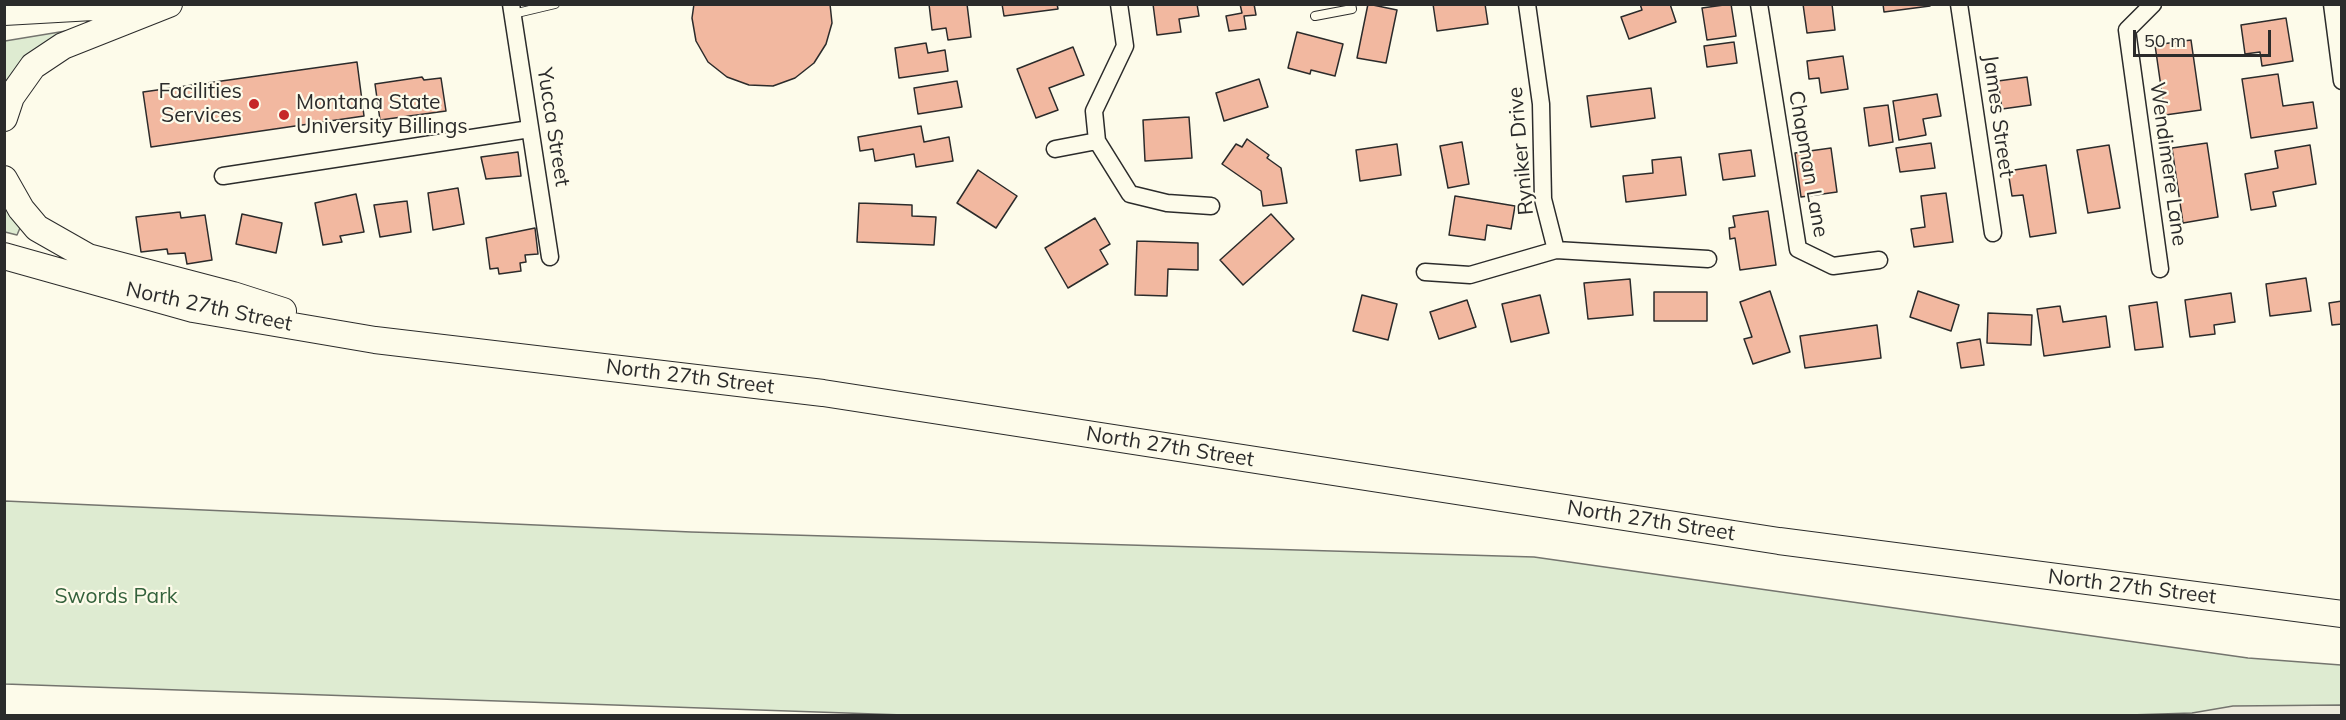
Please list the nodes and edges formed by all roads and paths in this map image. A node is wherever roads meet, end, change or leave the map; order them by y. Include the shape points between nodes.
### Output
1 (146, 4) edge
2 (169, 4) edge
3 (555, 4) edge
4 (1119, 4) edge
5 (1352, 4) edge
6 (1527, 4) edge
7 (1759, 4) edge
8 (1959, 4) edge
9 (2153, 4) edge
10 (2332, 4) edge
11 (512, 9) edge
12 (4, 12) edge
13 (1315, 16) dead end
14 (2342, 81) edge
15 (4, 118) edge
16 (530, 129) junction
17 (1098, 141) junction
18 (1055, 149) dead end
19 (223, 176) dead end
20 (4, 179) edge
21 (1211, 206) dead end
22 (1993, 233) dead end
23 (1556, 250) junction
24 (4, 256) edge
25 (550, 257) dead end
26 (1708, 259) dead end
27 (1879, 260) dead end
28 (2160, 269) dead end
29 (1425, 272) dead end
30 (375, 340) junction
31 (2342, 614) edge

1 - 12 main road
2 - 15 main road via 63,46 33,66 10,97
3 - 11 lane
4 - 17 street via 1125,46 1094,111
5 - 13 lane via 1352,9
6 - 23 street, Ryniker Drive via 1541,104 1543,199
7 - 27 street, Chapman Lane via 1798,249 1833,266
8 - 22 street, James Street
9 - 28 street, Wendimere Lane via 2127,30
10 - 14 street
11 - 16 street, Yucca Street
16 - 19 street
16 - 25 street, Yucca Street
17 - 18 street
17 - 21 street via 1130,194
20 - 30 main road via 37,228 88,256 233,295
23 - 26 street
23 - 29 street via 1470,275
24 - 30 main road, North 27th Street via 193,309
30 - 31 main road, North 27th Street via 823,393 1779,541

